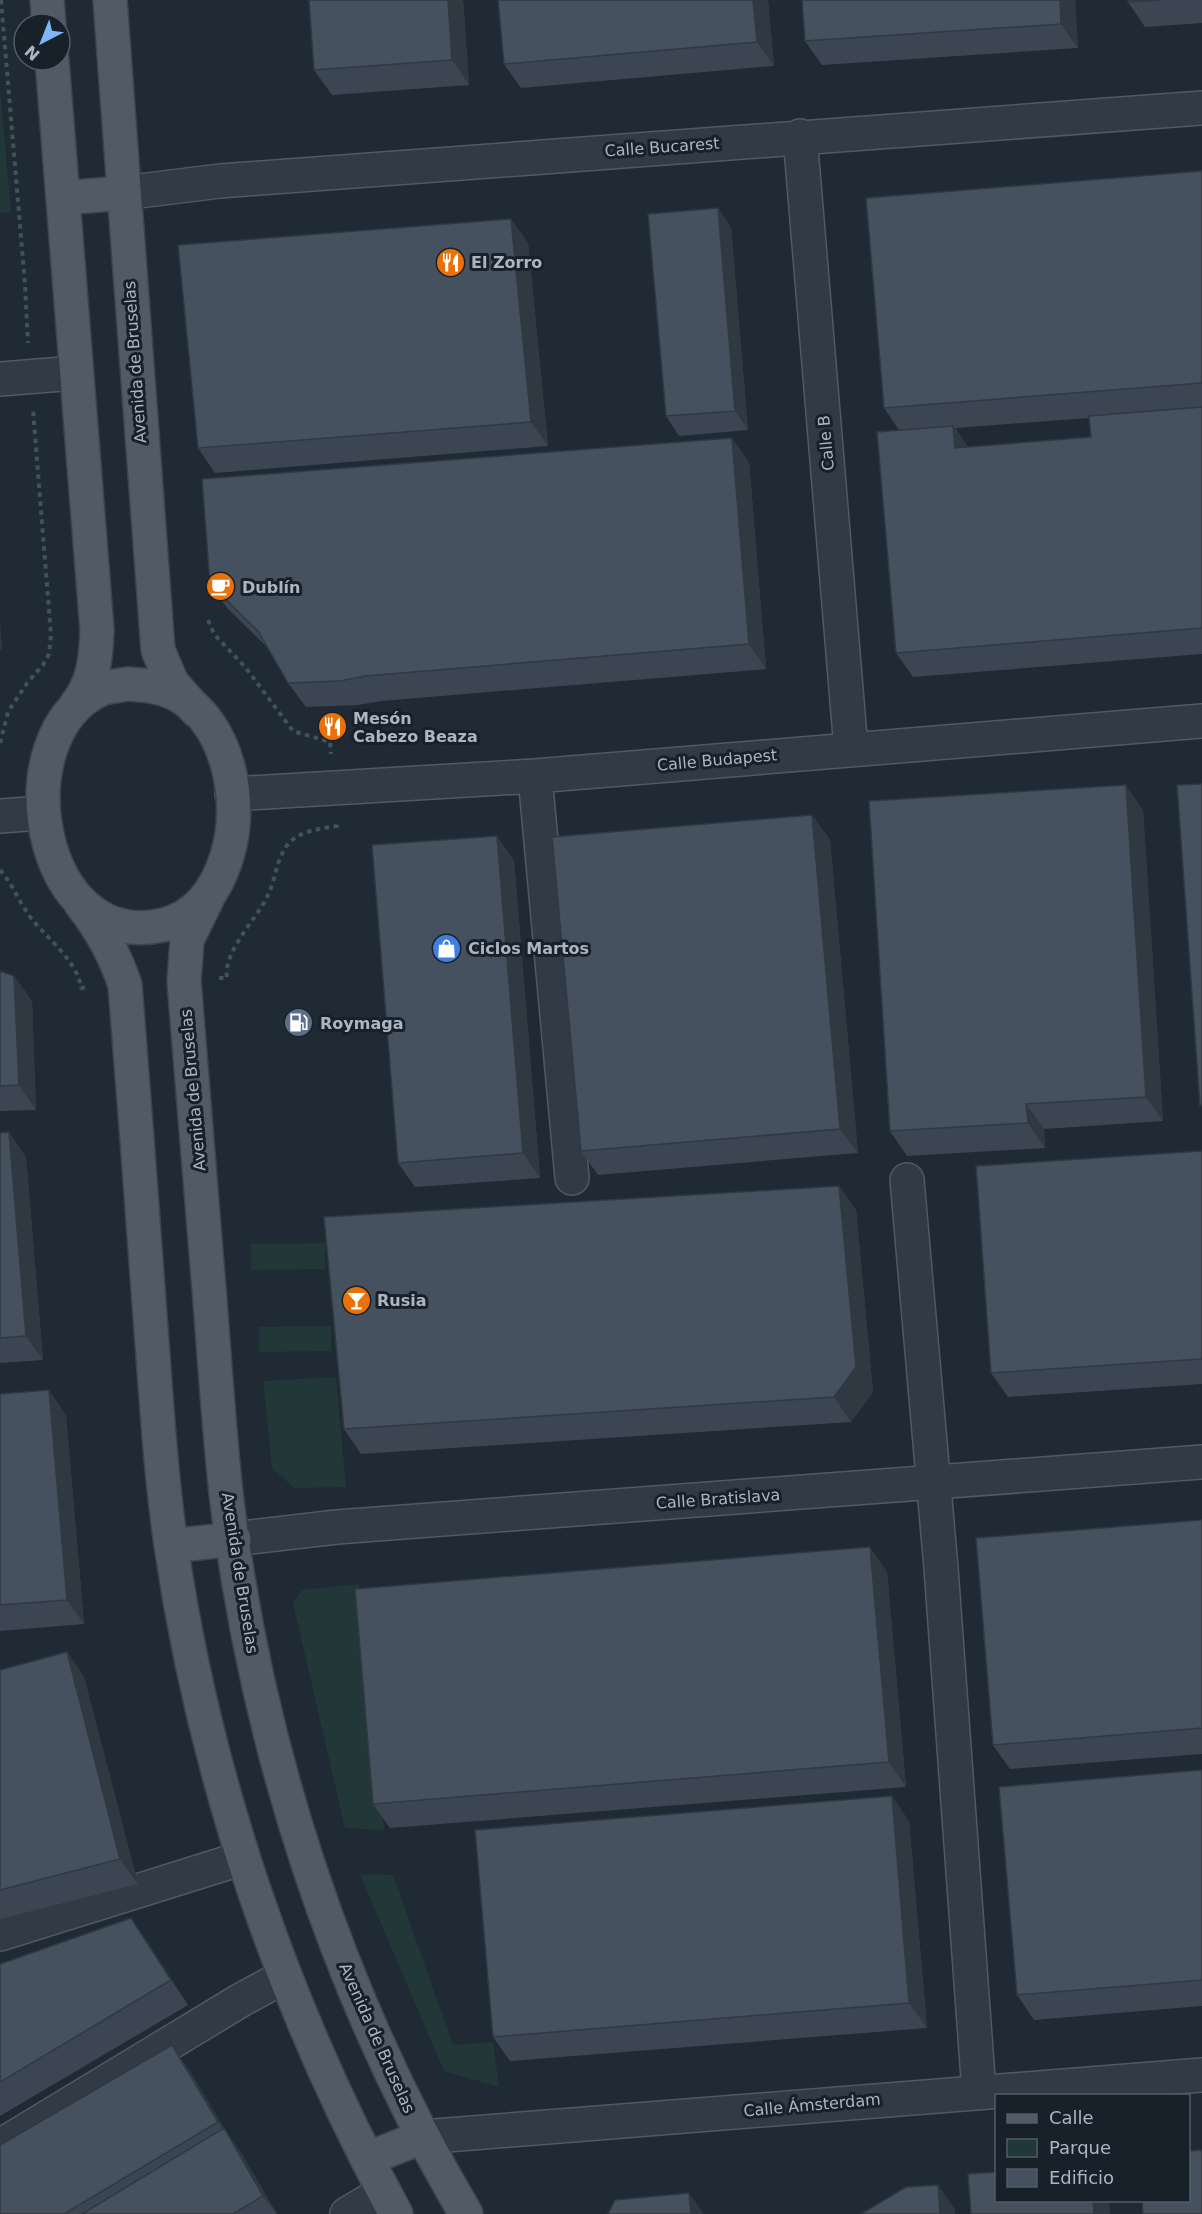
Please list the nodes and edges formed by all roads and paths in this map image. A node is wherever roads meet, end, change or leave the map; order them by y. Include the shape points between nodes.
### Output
1 (110, 0) edge
2 (53, 72) edge
3 (1202, 108) edge
4 (800, 136) junction
5 (123, 193) junction
6 (63, 198) junction
7 (75, 373) junction
8 (0, 379) edge
9 (208, 620) dead end
10 (34, 676) dead end
11 (197, 711) junction
12 (66, 717) junction
13 (1202, 721) edge
14 (330, 742) dead end
15 (0, 743) edge
16 (851, 749) junction
17 (535, 776) junction
18 (232, 794) junction
19 (41, 813) junction
20 (0, 816) edge
21 (337, 826) dead end
22 (0, 870) edge
23 (208, 897) junction
24 (81, 904) junction
25 (227, 978) dead end
26 (81, 988) dead end
27 (572, 1178) dead end
28 (907, 1180) dead end
29 (1202, 1462) edge
30 (933, 1483) junction
31 (234, 1539) junction
32 (171, 1546) junction
33 (243, 1858) junction
34 (0, 1934) edge
35 (285, 1976) junction
36 (1202, 2075) edge
37 (980, 2092) junction
38 (423, 2137) junction
39 (0, 2146) edge
40 (367, 2159) junction
41 (390, 2203) edge
42 (347, 2214) edge
43 (466, 2214) edge

1 - 5 main road, Avenida de Bruselas
2 - 6 main road
3 - 4 street, Calle Bucarest
4 - 5 street, Calle Bucarest via 220,181
4 - 16 street, Calle B
5 - 6 main road
5 - 11 main road, Avenida de Bruselas via 158,650 172,683
6 - 7 main road
7 - 8 street
7 - 12 main road via 97,639 93,674 86,692
9 - 14 path via 214,634 246,668 293,730
10 - 15 path via 8,712
11 - 12 main road via 176,694 152,685 127,684 101,689 81,701
11 - 18 main road via 216,735 227,763
12 - 19 main road via 54,735 45,762
13 - 16 street, Calle Budapest
16 - 17 street, Calle Budapest
17 - 18 street, Calle Budapest
17 - 27 street
18 - 23 main road via 229,851 222,874
19 - 20 street
19 - 24 main road via 54,864
21 - 25 path via 307,831 289,843 278,862 269,894 229,959
22 - 26 path via 25,910 75,969
23 - 24 main road via 190,915 147,929 122,926 98,917
23 - 31 main road, Avenida de Bruselas via 187,940 184,981 220,1432
24 - 32 main road via 105,937 125,985 159,1439
28 - 30 street
29 - 30 street, Calle Bratislava
30 - 31 street, Calle Bratislava via 337,1527
30 - 37 street
31 - 32 main road
31 - 38 main road, Avenida de Bruselas via 273,1742 311,1869 354,1990
32 - 33 main road via 214,1756
33 - 34 street
33 - 35 main road
35 - 39 street
35 - 40 main road via 323,2070
36 - 37 street, Calle Ámsterdam
37 - 38 street, Calle Ámsterdam
38 - 40 main road
38 - 43 main road, Avenida de Bruselas
40 - 41 main road
41 - 42 street

